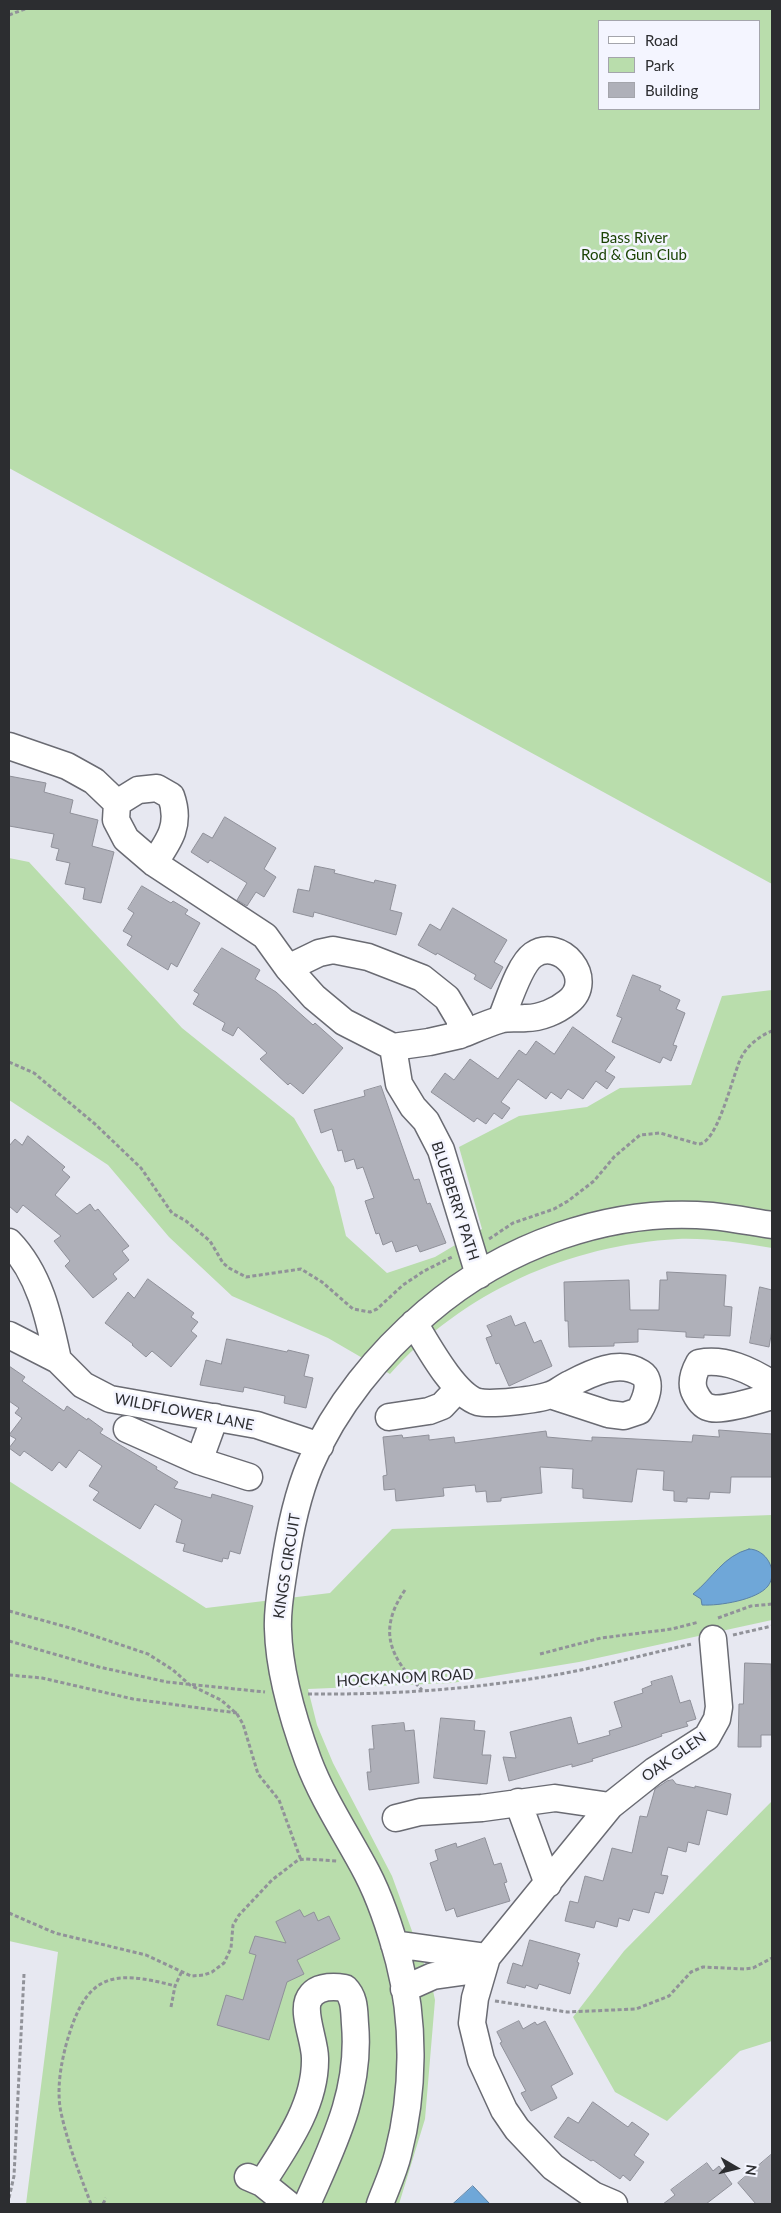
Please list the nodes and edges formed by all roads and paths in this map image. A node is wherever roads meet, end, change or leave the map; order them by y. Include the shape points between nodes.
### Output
1 (25, 9) edge
2 (9, 15) edge
3 (9, 746) edge
4 (117, 803) junction
5 (154, 863) junction
6 (288, 968) junction
7 (501, 1019) dead end
8 (772, 1031) edge
9 (460, 1035) junction
10 (393, 1047) junction
11 (9, 1062) edge
12 (772, 1225) edge
13 (9, 1242) edge
14 (472, 1249) junction
15 (479, 1275) junction
16 (414, 1323) junction
17 (9, 1335) edge
18 (58, 1360) junction
19 (772, 1384) edge
20 (458, 1388) junction
21 (550, 1396) dead end
22 (772, 1396) edge
23 (215, 1417) junction
24 (389, 1417) dead end
25 (127, 1429) dead end
26 (320, 1446) junction
27 (200, 1461) junction
28 (249, 1477) dead end
29 (405, 1590) dead end
30 (772, 1604) edge
31 (9, 1611) edge
32 (710, 1626) junction
33 (772, 1626) edge
34 (9, 1640) edge
35 (540, 1654) dead end
36 (9, 1675) edge
37 (190, 1684) junction
38 (423, 1690) junction
39 (289, 1694) junction
40 (237, 1714) junction
41 (518, 1802) junction
42 (610, 1806) junction
43 (396, 1818) dead end
44 (301, 1860) junction
45 (362, 1866) junction
46 (548, 1884) junction
47 (9, 1913) edge
48 (394, 1944) junction
49 (772, 1958) edge
50 (485, 1963) junction
51 (182, 1971) junction
52 (24, 1974) dead end
53 (175, 1986) junction
54 (404, 1989) junction
55 (475, 1998) junction
56 (171, 2007) dead end
57 (9, 2198) edge
58 (106, 2198) dead end
59 (91, 2204) edge
60 (103, 2204) edge
61 (288, 2204) edge
62 (307, 2204) edge
63 (380, 2204) edge
64 (614, 2204) edge

1 - 2 path
3 - 4 street via 67,766 94,781
4 - 5 street via 116,820 126,839
4 - 5 street via 138,790 157,788 171,796 176,810 174,824 169,842
5 - 6 street via 265,936
6 - 9 street via 333,950 368,957 422,978 448,998 460,1020
6 - 10 street via 314,997 344,1022
7 - 9 street
8 - 14 path via 750,1045 742,1056 708,1141 698,1144 660,1133 640,1134 594,1181 568,1201 513,1223
9 - 10 street
10 - 14 street, BLUEBERRY PATH via 399,1084 426,1121 441,1150
11 - 14 path via 34,1074 95,1124 142,1168 172,1213 210,1241 223,1263 238,1274 260,1276 300,1269 322,1282 353,1309 370,1312 424,1271
12 - 15 street, KINGS CIRCUIT via 710,1216 647,1217 571,1231 514,1255
13 - 18 street via 33,1276 47,1309
14 - 15 street, BLUEBERRY PATH
15 - 16 street, KINGS CIRCUIT via 450,1292
16 - 20 street
16 - 26 street, KINGS CIRCUIT via 371,1368 338,1413
17 - 18 street, WILDFLOWER LANE
18 - 23 street, WILDFLOWER LANE via 83,1385 110,1399
19 - 22 street via 758,1375 713,1360 699,1363 694,1371 692,1387 699,1401 711,1408
20 - 21 street via 477,1402 510,1402
20 - 24 street via 442,1406
23 - 26 street, WILDFLOWER LANE via 257,1425
23 - 27 street
25 - 27 street
26 - 39 street, KINGS CIRCUIT via 296,1507 280,1597 277,1627
27 - 28 street
29 - 38 path via 392,1612 388,1633 396,1656
30 - 32 path via 751,1606
31 - 37 path via 148,1654
32 - 33 path, HOCKANOM ROAD
32 - 35 path via 601,1638
32 - 38 path, HOCKANOM ROAD via 580,1670 479,1686
32 - 42 street, OAK GLEN via 719,1701 713,1728 707,1737 654,1770
34 - 37 path, HOCKANOM ROAD via 98,1667
36 - 40 path via 42,1678 133,1699
37 - 39 path, HOCKANOM ROAD
37 - 40 path via 221,1700
38 - 39 path, HOCKANOM ROAD via 378,1694
39 - 45 street, KINGS CIRCUIT via 308,1761
40 - 44 path via 246,1732 258,1774 279,1800
41 - 42 street via 555,1798
41 - 43 street via 420,1812
41 - 46 street
42 - 46 street, OAK GLEN
44 - 45 path via 334,1860
44 - 51 path via 272,1880 239,1915 233,1925 231,1948 224,1963 204,1975 191,1976
45 - 48 street, KINGS CIRCUIT
46 - 50 street, OAK GLEN
47 - 51 path via 55,1933 146,1955
48 - 50 street
48 - 54 street, KINGS CIRCUIT
49 - 55 path via 753,1968 702,1967 692,1972 669,1996 636,2009 567,2012
50 - 54 street via 433,1976
50 - 55 street, OAK GLEN
51 - 53 path
52 - 57 path via 14,2176
53 - 56 path
53 - 59 path via 145,1978 119,1978 93,1989 78,2007 62,2061 61,2116
54 - 63 street, KINGS CIRCUIT via 411,2085 398,2156
55 - 64 street, OAK GLEN via 472,2023 481,2060 504,2110 517,2129 553,2167 593,2195
58 - 60 path
61 - 62 street via 255,2180 292,2134 312,2083 315,2056 308,2002 319,1989 345,1988 353,2003 358,2048 351,2093 336,2138

